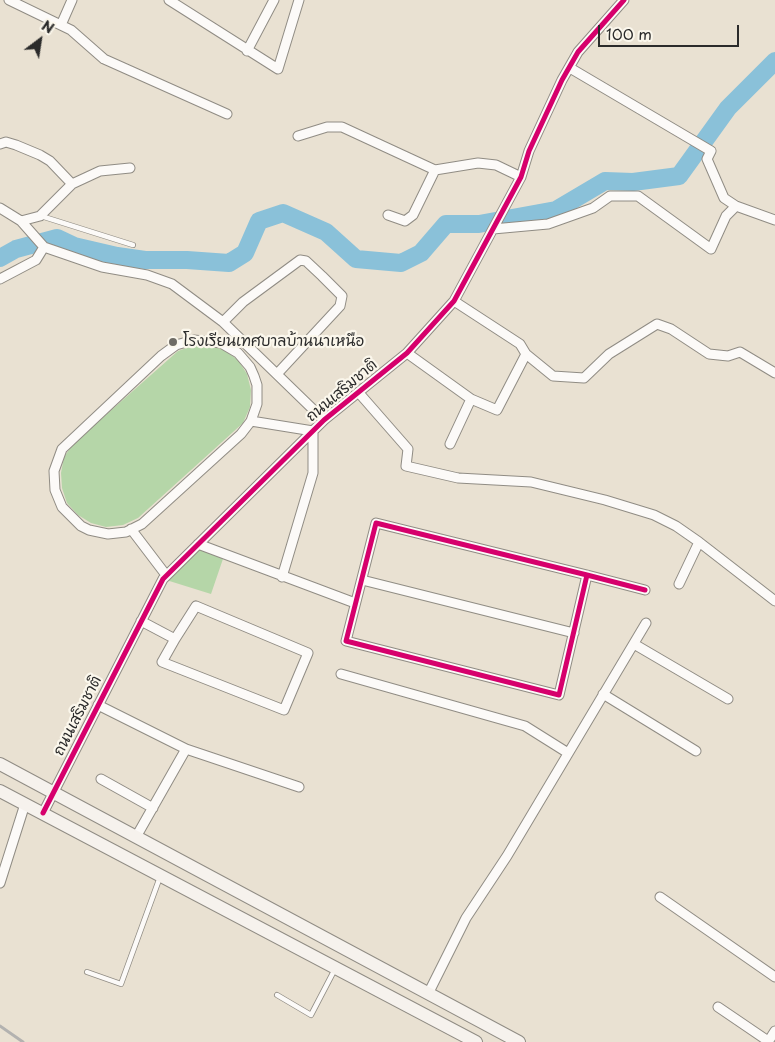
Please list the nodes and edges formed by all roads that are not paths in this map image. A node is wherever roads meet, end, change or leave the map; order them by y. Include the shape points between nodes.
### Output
1 (10, 0) edge
2 (72, 0) edge
3 (169, 0) edge
4 (274, 0) edge
5 (299, 0) edge
6 (624, 0) edge
7 (61, 25) junction
8 (247, 51) junction
9 (570, 68) junction
10 (227, 114) dead end
11 (298, 136) dead end
12 (0, 144) edge
13 (130, 168) dead end
14 (436, 170) junction
15 (521, 177) junction
16 (72, 184) junction
17 (736, 206) junction
18 (0, 208) edge
19 (388, 215) dead end
20 (40, 216) junction
21 (775, 220) edge
22 (21, 221) junction
23 (493, 229) junction
24 (134, 245) dead end
25 (43, 247) junction
26 (0, 280) edge
27 (454, 301) junction
28 (223, 322) junction
29 (407, 353) junction
30 (526, 354) junction
31 (775, 373) edge
32 (277, 374) junction
33 (359, 393) junction
34 (470, 399) junction
35 (324, 420) junction
36 (251, 421) junction
37 (313, 431) junction
38 (450, 444) dead end
39 (132, 529) junction
40 (699, 542) junction
41 (198, 544) junction
42 (166, 575) junction
43 (587, 575) junction
44 (282, 577) junction
45 (362, 580) junction
46 (679, 584) dead end
47 (775, 586) edge
48 (645, 590) dead end
49 (772, 598) edge
50 (355, 603) junction
51 (141, 621) junction
52 (646, 623) dead end
53 (574, 633) junction
54 (175, 639) junction
55 (634, 644) junction
56 (341, 674) dead end
57 (603, 694) junction
58 (728, 699) dead end
59 (98, 705) junction
60 (186, 750) junction
61 (696, 752) dead end
62 (568, 753) junction
63 (0, 764) edge
64 (101, 779) dead end
65 (299, 787) dead end
66 (0, 791) edge
67 (54, 792) junction
68 (26, 804) junction
69 (153, 808) junction
70 (43, 814) junction
71 (136, 837) junction
72 (160, 875) junction
73 (0, 883) edge
74 (660, 898) dead end
75 (336, 968) junction
76 (86, 972) dead end
77 (775, 977) edge
78 (428, 994) junction
79 (277, 995) dead end
80 (718, 1007) dead end
81 (772, 1038) edge
82 (476, 1042) edge
83 (519, 1042) edge

1 - 7 street
2 - 7 street
3 - 8 street
4 - 8 street
5 - 8 street via 278,69
6 - 9 street, ถนนเสริมชาติ via 578,52
7 - 10 street via 78,35 104,59
9 - 15 street, ถนนเสริมชาติ via 550,103
9 - 17 street via 711,150 707,159 724,198
11 - 14 street via 327,127 342,127
12 - 16 street via 16,144 40,155
13 - 16 street via 100,171
14 - 15 street via 478,163 496,166
14 - 19 street via 413,215 405,221
15 - 23 street, ถนนเสริมชาติ
16 - 20 street
17 - 21 street
17 - 23 street via 726,216 711,250 638,196 610,196 593,208 548,224
18 - 22 street
20 - 22 street
20 - 24 lane
22 - 25 street
23 - 27 street, ถนนเสริมชาติ
25 - 26 street via 36,260
25 - 28 street via 102,267 147,275 172,284
27 - 29 street, ถนนเสริมชาติ
27 - 30 street via 520,344
28 - 32 street
28 - 32 street via 242,302 300,260 306,261 322,276 342,296 340,306
29 - 33 street, ถนนเสริมชาติ
29 - 34 street
30 - 31 street via 553,376 584,378 609,354 657,324 672,329 709,354 728,356 740,352
30 - 34 street via 497,410
32 - 35 street
33 - 35 street, ถนนเสริมชาติ
33 - 40 street via 408,449 406,466 458,478 531,482 606,500 654,515
34 - 38 street
35 - 37 street, ถนนเสริมชาติ
36 - 37 street
36 - 39 street via 247,429 185,486
36 - 39 street via 257,404 257,385 250,367 230,348 212,341 194,340 176,346 154,363 65,445 54,471 58,498 74,521 90,530 108,534
37 - 41 street, ถนนเสริมชาติ
37 - 44 street via 312,473
39 - 42 street
40 - 46 street
40 - 49 street
41 - 42 street, ถนนเสริมชาติ
41 - 44 street
42 - 51 street, ถนนเสริมชาติ
43 - 45 street via 376,522
43 - 48 street
43 - 53 street
44 - 50 street
45 - 50 street
45 - 53 street
47 - 49 street
50 - 53 street via 346,640 560,695
51 - 54 street
51 - 59 street, ถนนเสริมชาติ
52 - 55 street
54 - 54 street via 196,606 308,653 284,710 162,662
55 - 57 street
55 - 58 street
56 - 62 street via 526,726
57 - 61 street
57 - 62 street
59 - 60 street
59 - 67 street, ถนนเสริมชาติ
60 - 65 street
60 - 69 street
62 - 78 street via 466,918
63 - 67 main road
64 - 69 street
66 - 68 main road
67 - 70 street, ถนนเสริมชาติ
67 - 71 main road
68 - 70 main road
68 - 73 street
69 - 71 street
70 - 72 main road
71 - 78 main road
72 - 75 main road
72 - 76 lane via 121,984
74 - 77 street
75 - 79 lane via 311,1015
75 - 82 main road
78 - 83 main road
80 - 81 street

